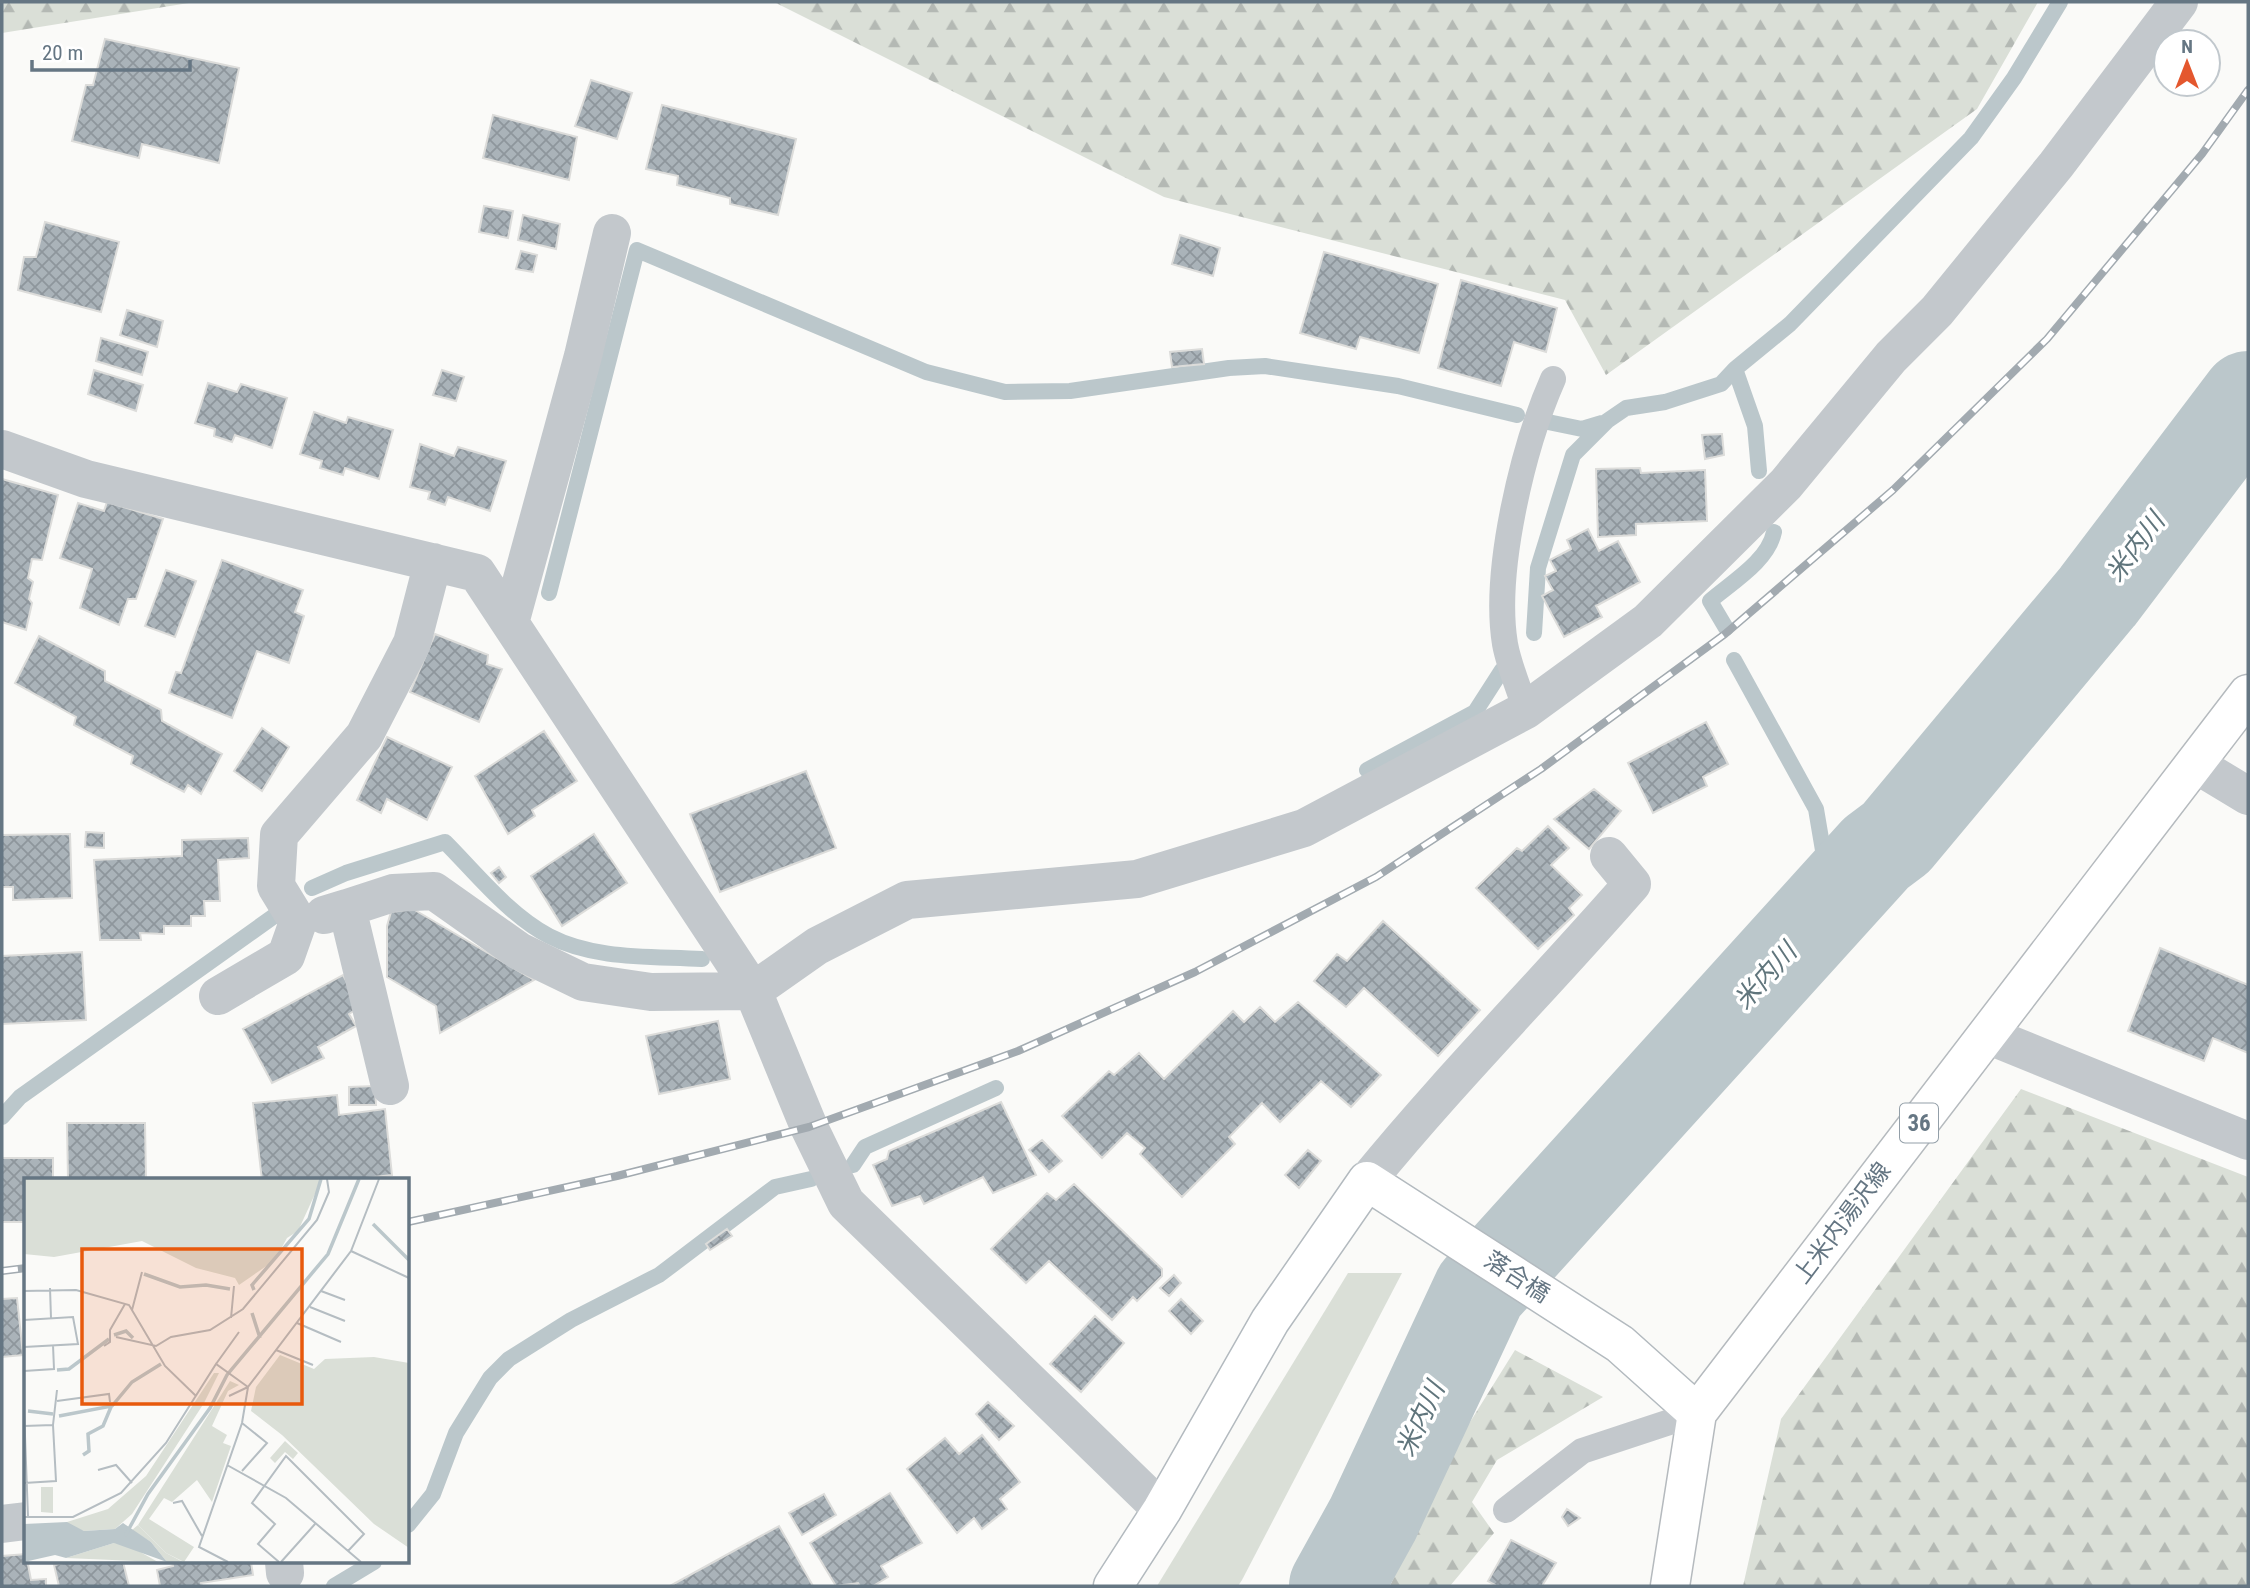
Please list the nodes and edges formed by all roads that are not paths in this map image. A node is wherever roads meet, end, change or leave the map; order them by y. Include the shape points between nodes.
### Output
1 (2179, 2) edge
2 (612, 233) dead end
3 (1553, 379) dead end
4 (2, 449) edge
5 (433, 562) junction
6 (510, 623) junction
7 (2248, 694) edge
8 (1526, 710) junction
9 (2195, 764) junction
10 (2248, 796) edge
11 (1609, 856) dead end
12 (347, 908) junction
13 (298, 922) junction
14 (753, 991) junction
15 (218, 996) dead end
16 (1987, 1035) junction
17 (390, 1086) dead end
18 (2248, 1141) edge
19 (1367, 1181) junction
20 (1697, 1413) junction
21 (1162, 1510) junction
22 (1506, 1510) dead end
23 (24, 1521) edge
24 (2, 1524) edge
25 (1113, 1586) edge
26 (1670, 1586) edge

1 - 8 street via 2056,165 1937,311 1891,357 1786,484 1648,621
2 - 6 street
3 - 8 lane via 1535,420 1502,576 1505,645
4 - 5 street via 86,479
5 - 6 street via 477,573
5 - 13 street via 412,643 364,736 279,835 276,886
6 - 14 street
7 - 9 main road, 上米内湯沢線 / 36
8 - 14 street via 1304,828 1137,879 907,900 817,946
9 - 10 street
9 - 16 main road, 上米内湯沢線 / 36
11 - 19 street via 1632,884
12 - 13 street
12 - 14 street via 393,893 434,891 519,951 583,982 651,992
12 - 17 street
13 - 15 street via 286,956
14 - 21 street via 846,1203
16 - 18 street
16 - 20 main road, 上米内湯沢線 / 36
19 - 20 main road, 落合橋 via 1620,1344
19 - 21 main road via 1270,1321
20 - 22 lane via 1582,1451
20 - 26 main road, 上米内湯沢線 / 36
21 - 25 main road
23 - 24 street

